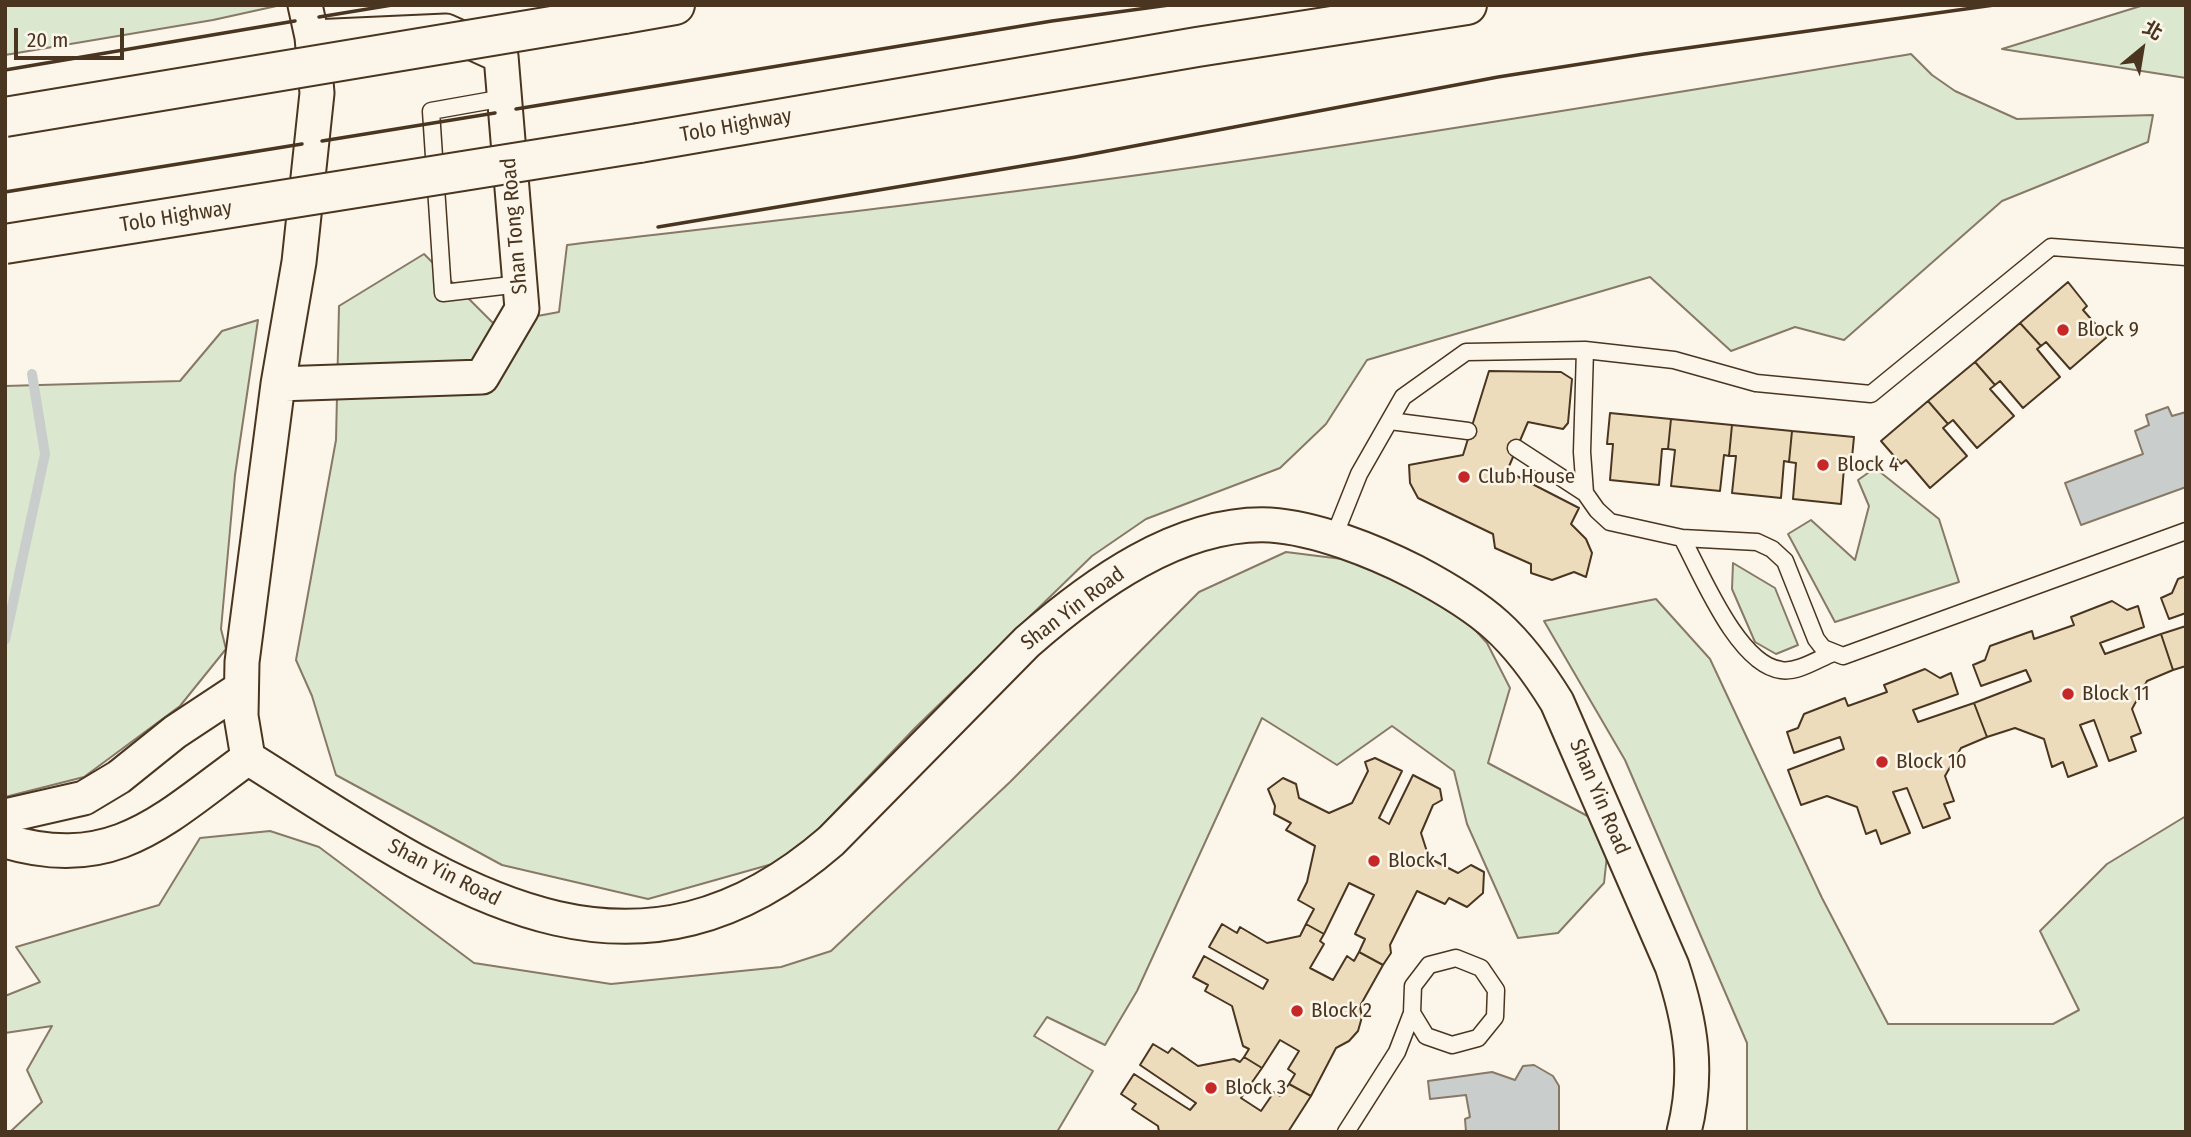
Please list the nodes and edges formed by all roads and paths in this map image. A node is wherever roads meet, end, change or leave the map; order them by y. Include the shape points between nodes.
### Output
1 (305, 5) edge
2 (675, 5) edge
3 (1467, 5) edge
4 (312, 37) junction
5 (504, 98) junction
6 (5, 117) edge
7 (5, 244) edge
8 (2186, 257) edge
9 (520, 284) junction
10 (1585, 350) junction
11 (278, 384) junction
12 (1390, 421) junction
13 (1468, 431) dead end
14 (1516, 448) dead end
15 (1585, 493) junction
16 (2186, 531) edge
17 (1682, 538) junction
18 (1332, 539) junction
19 (1833, 653) junction
20 (240, 689) junction
21 (248, 758) junction
22 (5, 816) edge
23 (5, 841) edge
24 (1412, 1013) junction
25 (1346, 1132) edge
26 (1684, 1132) edge

1 - 4 street
2 - 6 highway, bridge
3 - 7 highway, Tolo Highway, bridge
4 - 5 street, Shan Tong Road via 446,31 501,56
4 - 11 street via 317,93 299,262
5 - 9 street, Shan Tong Road
5 - 9 lane via 431,111 443,293
8 - 10 lane via 2051,247 1871,394 1756,383 1674,360
9 - 11 street, Shan Tong Road via 522,309 482,377
10 - 12 lane via 1466,352 1403,397
10 - 15 lane
11 - 20 street
12 - 13 lane
12 - 18 lane via 1359,474
14 - 15 lane
15 - 17 lane via 1611,522
16 - 19 lane via 1843,656
17 - 19 lane via 1757,542 1772,549 1785,561 1811,631 1823,648
17 - 19 lane via 1731,631 1746,650 1781,670
18 - 21 street, Shan Yin Road via 1269,525 1231,528 1193,537 1123,569 1027,642 807,863 750,898 681,921 650,926 584,924 509,905 426,867
18 - 26 street, Shan Yin Road via 1402,565 1494,621 1537,669 1557,702 1682,996 1693,1056
20 - 21 street
20 - 22 street via 84,798
21 - 23 street via 154,826 116,843 83,852 54,852
24 - 24 lane via 1413,986 1429,965 1456,958 1481,968 1496,990 1495,1017 1478,1038 1452,1045 1439,1041 1426,1035
24 - 25 lane via 1397,1052

